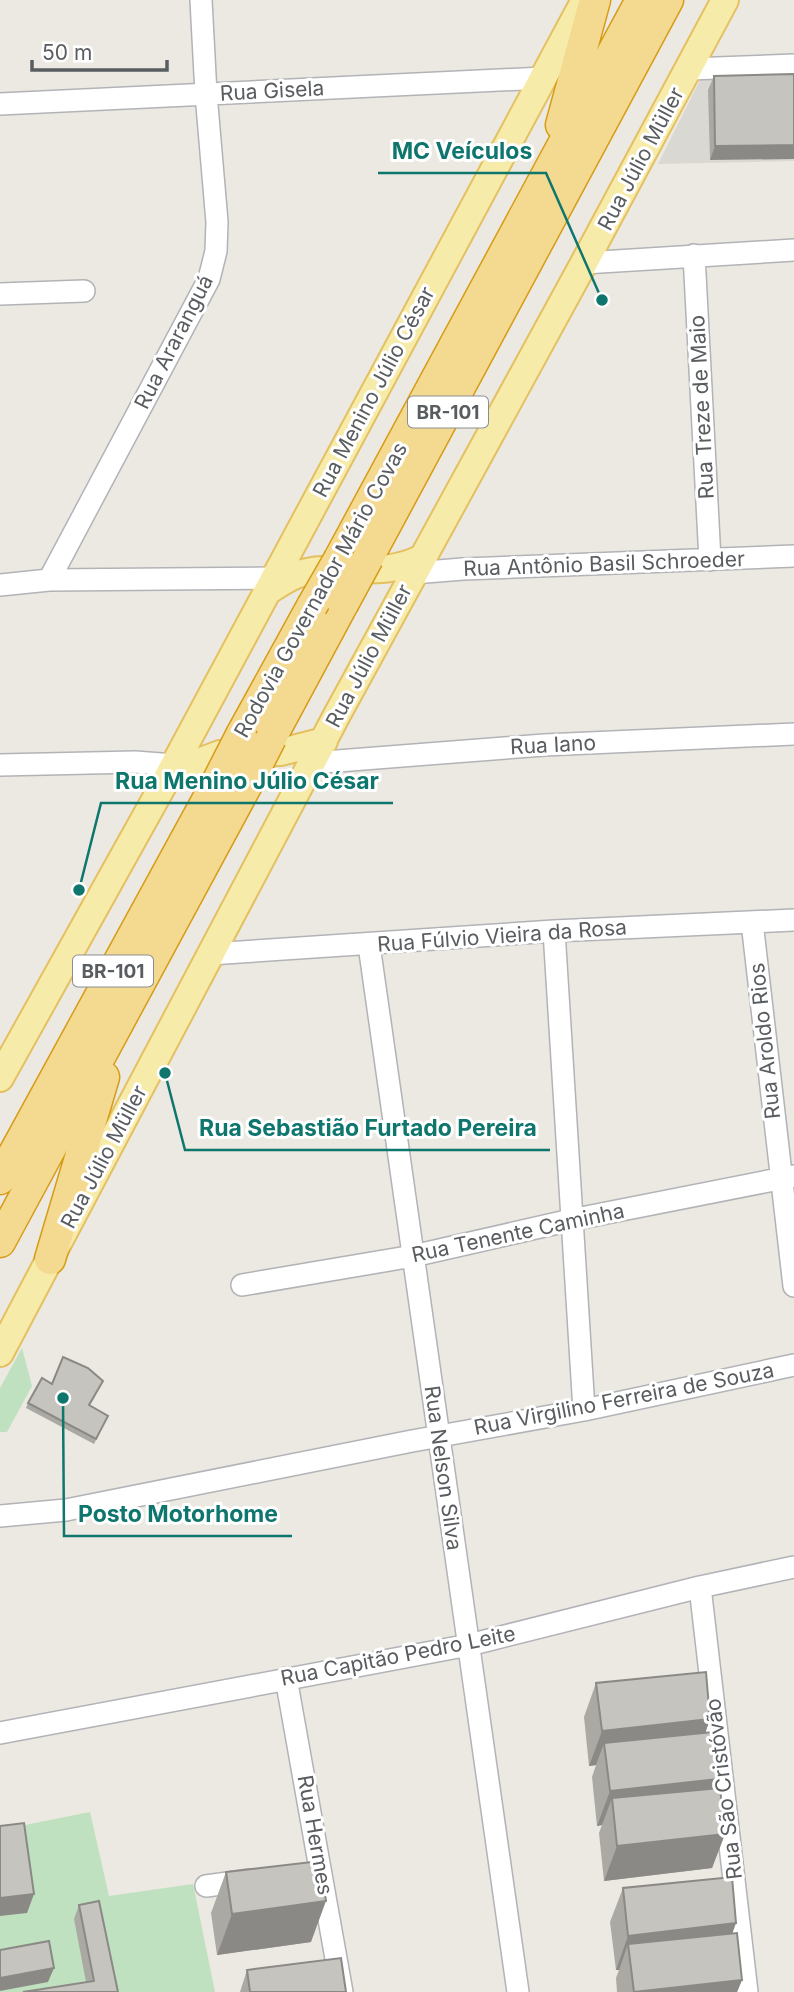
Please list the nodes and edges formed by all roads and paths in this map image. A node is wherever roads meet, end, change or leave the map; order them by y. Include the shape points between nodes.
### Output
1 (201, 0) edge
2 (585, 0) edge
3 (595, 0) edge
4 (641, 0) edge
5 (668, 0) edge
6 (725, 0) edge
7 (794, 65) edge
8 (689, 69) junction
9 (543, 78) junction
10 (206, 94) junction
11 (0, 104) edge
12 (548, 174) junction
13 (794, 250) edge
14 (694, 255) junction
15 (584, 263) junction
16 (84, 291) dead end
17 (0, 294) edge
18 (293, 544) junction
19 (794, 556) edge
20 (710, 560) junction
21 (376, 564) junction
22 (328, 565) junction
23 (413, 574) junction
24 (49, 580) junction
25 (272, 584) junction
26 (0, 585) edge
27 (195, 727) junction
28 (794, 734) edge
29 (276, 745) junction
30 (226, 757) junction
31 (313, 761) junction
32 (0, 765) edge
33 (170, 773) junction
34 (794, 920) edge
35 (752, 922) junction
36 (554, 931) junction
37 (369, 945) junction
38 (210, 954) junction
39 (122, 1016) junction
40 (0, 1078) edge
41 (787, 1178) edge
42 (0, 1179) edge
43 (571, 1220) junction
44 (0, 1242) edge
45 (413, 1256) junction
46 (50, 1259) junction
47 (242, 1284) dead end
48 (794, 1286) edge
49 (0, 1353) edge
50 (794, 1365) edge
51 (584, 1410) junction
52 (439, 1436) junction
53 (0, 1516) edge
54 (794, 1567) edge
55 (700, 1587) junction
56 (469, 1645) junction
57 (286, 1678) junction
58 (0, 1733) edge
59 (321, 1865) junction
60 (298, 1870) edge
61 (275, 1874) edge
62 (206, 1886) dead end
63 (342, 1992) edge
64 (518, 1992) edge
65 (747, 1992) edge

1 - 10 street, Rua Araranguá
2 - 9 main road, Rua Menino Júlio César
3 - 12 highway
4 - 12 highway, Rodovia Governador Mário Covas / BR-101
5 - 21 highway, Rodovia Governador Mário Covas / BR-101
6 - 8 main road, Rua Júlio Müller
7 - 8 street
8 - 15 main road, Rua Júlio Müller
9 - 10 street, Rua Gisela
9 - 18 main road, Rua Menino Júlio César
10 - 11 street, Rua Gisela
10 - 24 street, Rua Araranguá via 217,222 209,278
12 - 22 highway, Rodovia Governador Mário Covas / BR-101
13 - 14 street
14 - 15 street
14 - 20 street, Rua Treze de Maio
15 - 23 main road, Rua Júlio Müller
16 - 17 street
18 - 22 main road via 305,565
18 - 25 main road, Rua Menino Júlio César
19 - 20 street, Rua Antônio Basil Schroeder
20 - 23 street, Rua Antônio Basil Schroeder
21 - 22 main road, Rua Antônio Basil Schroeder
21 - 23 main road, Rua Antônio Basil Schroeder via 408,565
21 - 29 highway, Rodovia Governador Mário Covas / BR-101, bridge via 344,604
22 - 25 main road, Rua Antônio Basil Schroeder
22 - 30 highway, Rodovia Governador Mário Covas / BR-101, bridge via 312,606
23 - 31 main road, Rua Júlio Müller
24 - 25 street, Rua Antônio Basil Schroeder
24 - 26 street, Rua Antônio Basil Schroeder
25 - 27 main road, Rua Menino Júlio César
27 - 30 main road via 205,743
27 - 33 main road, Rua Menino Júlio César
28 - 31 street, Rua Iano
29 - 30 main road, Rua Iano
29 - 31 main road, Rua Iano
29 - 31 main road via 290,758
29 - 39 highway, Rodovia Governador Mário Covas / BR-101, bridge via 249,781
30 - 33 main road, Rua Iano
30 - 42 highway, Rodovia Governador Mário Covas / BR-101
31 - 38 main road, Rua Júlio Müller
32 - 33 street via 135,762
33 - 40 main road, Rua Menino Júlio César
34 - 35 street, Rua Fúlvio Vieira da Rosa
35 - 36 street, Rua Fúlvio Vieira da Rosa
35 - 41 street, Rua Aroldo Rios
36 - 37 street, Rua Fúlvio Vieira da Rosa
36 - 43 street
37 - 38 street, Rua Fúlvio Vieira da Rosa
37 - 45 street, Rua Nelson Silva
38 - 46 main road, Rua Júlio Müller
39 - 44 highway, Rodovia Governador Mário Covas / BR-101
39 - 46 highway
41 - 43 street, Rua Tenente Caminha
41 - 48 street, Rua Aroldo Rios
43 - 45 street, Rua Tenente Caminha
43 - 51 street
45 - 47 street, Rua Tenente Caminha
45 - 52 street, Rua Nelson Silva
46 - 49 main road, Rua Júlio Müller
50 - 51 street, Rua Virgilino Ferreira de Souza
51 - 52 street, Rua Virgilino Ferreira de Souza
52 - 53 street, Rua Virgilino Ferreira de Souza via 65,1510
52 - 56 street, Rua Nelson Silva
54 - 55 street, Rua Capitão Pedro Leite
55 - 56 street, Rua Capitão Pedro Leite
55 - 65 street, Rua São Cristóvão
56 - 57 street, Rua Capitão Pedro Leite
56 - 64 street, Rua Nelson Silva
57 - 58 street, Rua Capitão Pedro Leite
57 - 59 street, Rua Hermes
59 - 60 street
59 - 63 street, Rua Hermes
61 - 62 street

